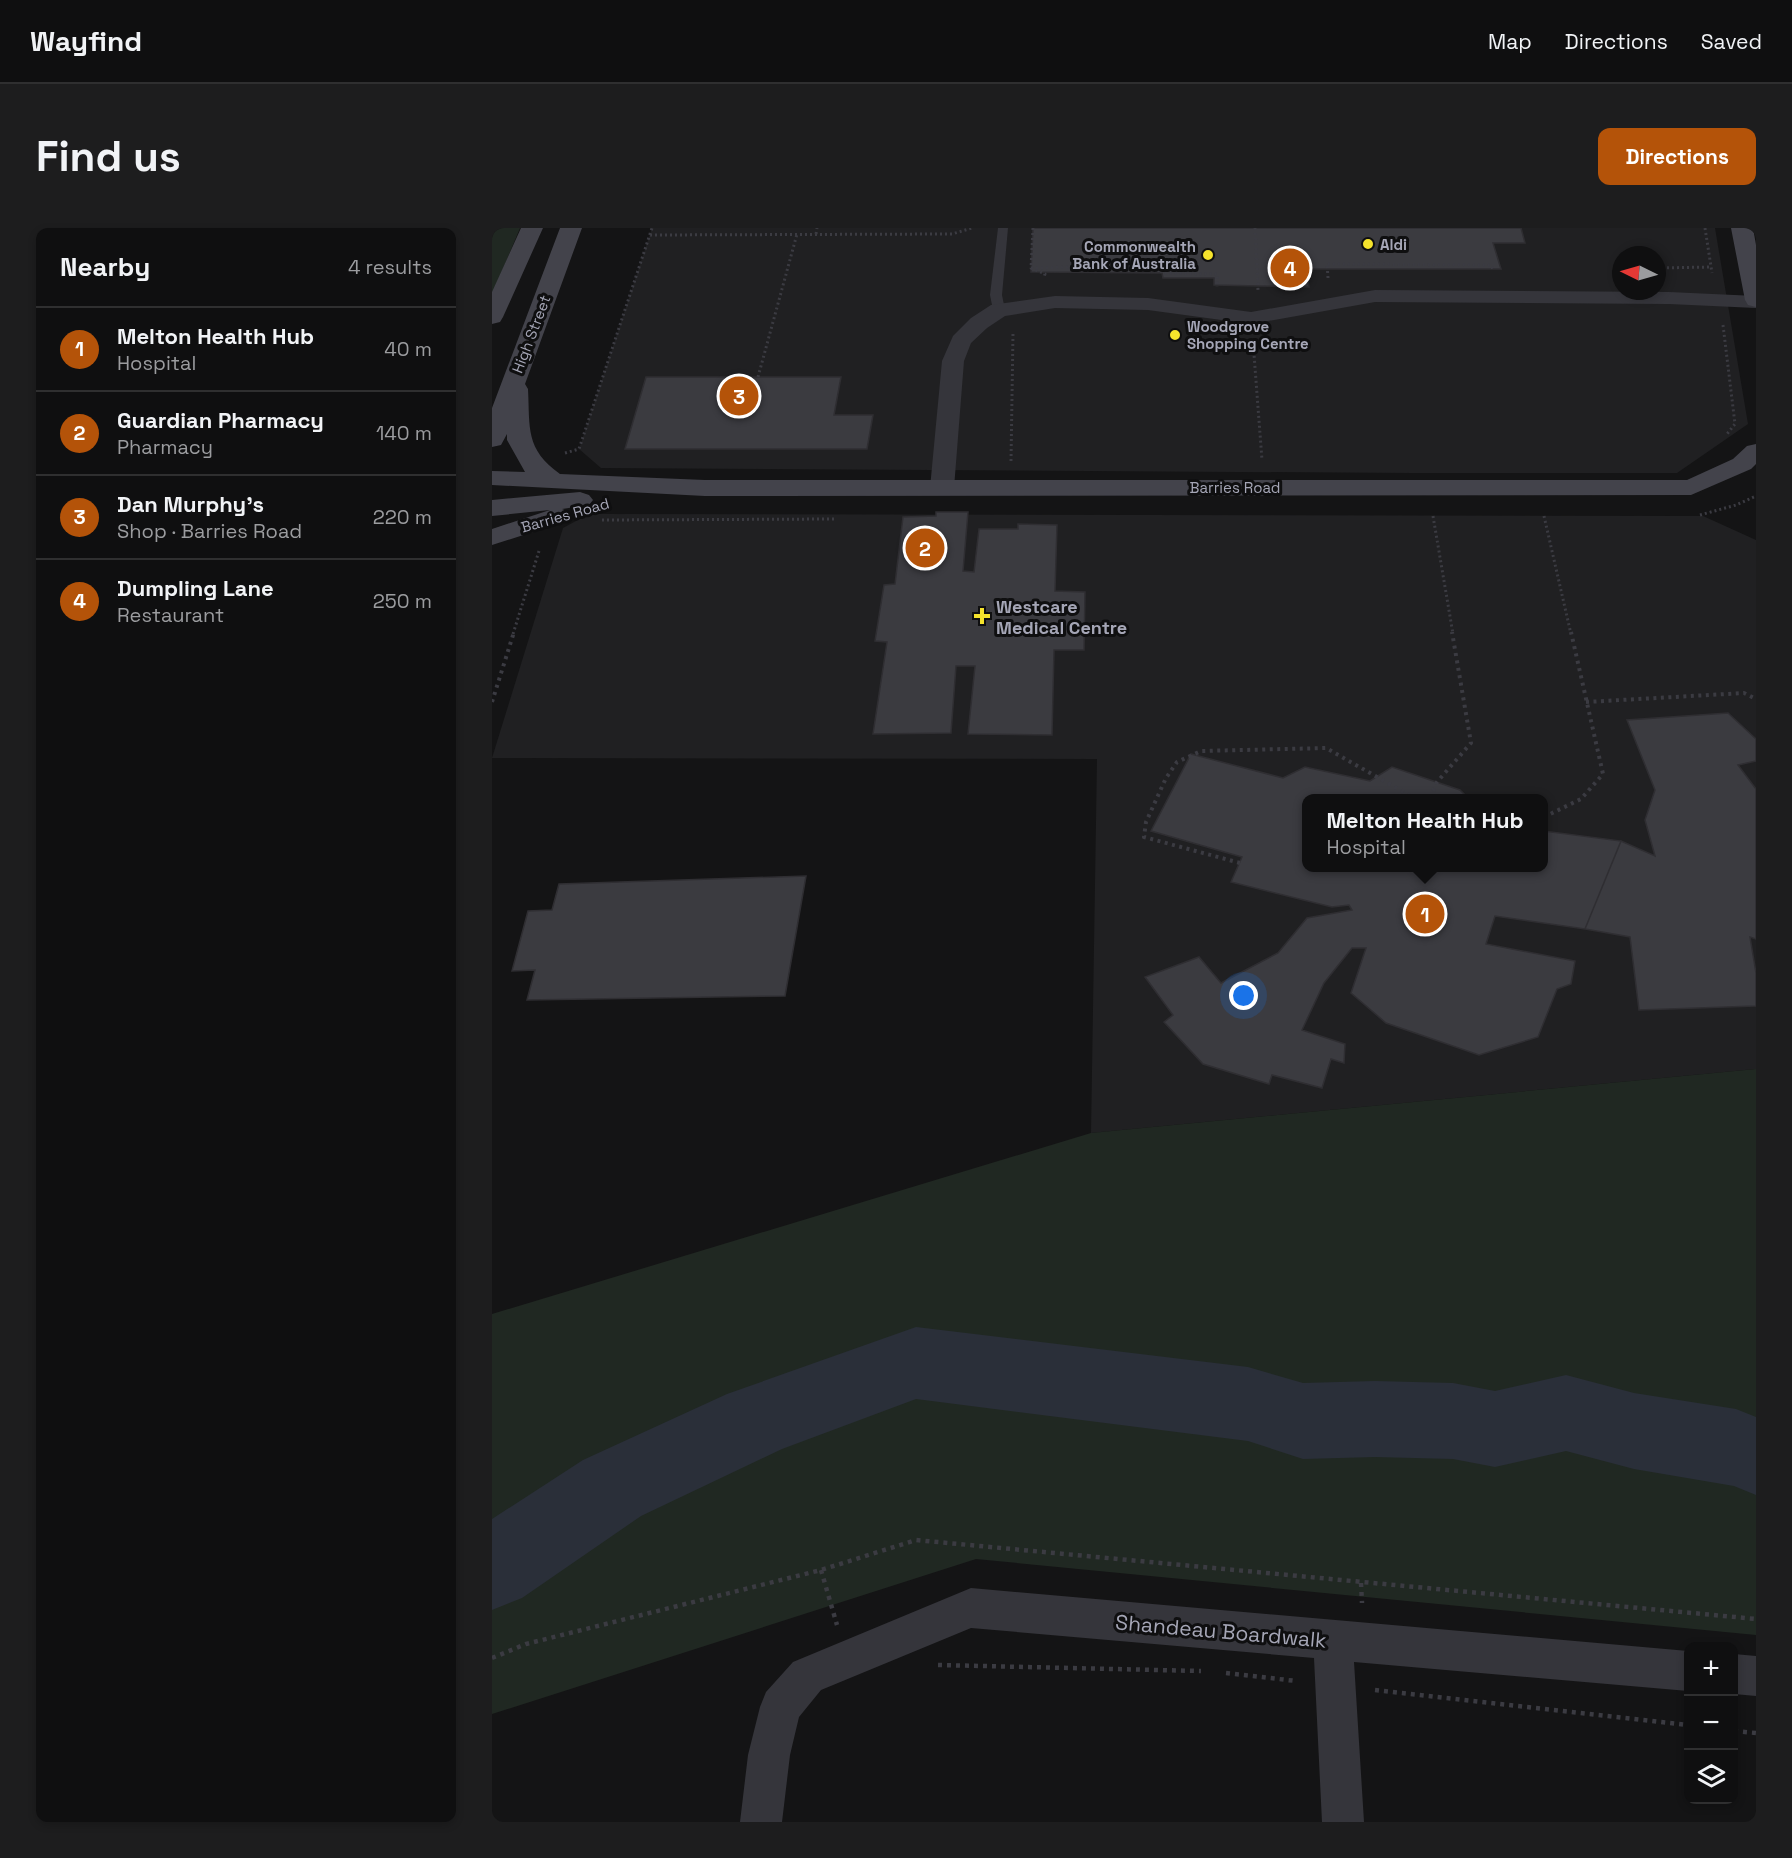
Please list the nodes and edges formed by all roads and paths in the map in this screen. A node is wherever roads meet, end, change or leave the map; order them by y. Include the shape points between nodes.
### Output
1 (532, 228) edge
2 (571, 228) edge
3 (652, 228) edge
4 (818, 228) edge
5 (972, 228) edge
6 (1003, 228) edge
7 (1033, 228) edge
8 (1254, 228) edge
9 (1705, 228) edge
10 (1742, 228) edge
11 (797, 234) junction
12 (816, 234) junction
13 (650, 235) junction
14 (1711, 267) junction
15 (1031, 268) junction
16 (1666, 268) edge
17 (1495, 274) dead end
18 (1329, 281) dead end
19 (1217, 292) dead end
20 (1267, 292) dead end
21 (1718, 300) junction
22 (1756, 301) edge
23 (1034, 303) junction
24 (999, 310) junction
25 (492, 317) edge
26 (1251, 318) junction
27 (758, 377) dead end
28 (515, 378) junction
29 (1724, 437) dead end
30 (492, 440) edge
31 (579, 449) junction
32 (1756, 451) edge
33 (586, 455) dead end
34 (531, 461) junction
35 (1262, 469) dead end
36 (1010, 470) dead end
37 (492, 478) edge
38 (555, 482) junction
39 (705, 488) junction
40 (942, 488) junction
41 (638, 494) junction
42 (492, 508) edge
43 (1433, 516) dead end
44 (1544, 516) dead end
45 (492, 537) edge
46 (531, 548) dead end
47 (1756, 699) edge
48 (492, 702) edge
49 (1586, 702) junction
50 (1406, 794) edge
51 (1432, 794) edge
52 (1548, 814) edge
53 (1240, 863) dead end
54 (1333, 1641) junction
55 (934, 1665) dead end
56 (1205, 1671) dead end
57 (1684, 1671) edge
58 (1217, 1672) dead end
59 (1738, 1674) edge
60 (1756, 1676) edge
61 (1335, 1685) junction
62 (1684, 1724) edge
63 (1738, 1731) edge
64 (1756, 1733) edge
65 (761, 1822) edge
66 (1343, 1822) edge

1 - 25 street
2 - 28 street, High Street
3 - 13 path
4 - 12 path
5 - 12 path via 952,234
6 - 24 lane via 996,295
7 - 15 path
8 - 20 path via 1257,292
9 - 14 path
10 - 22 street
11 - 12 path
11 - 13 path
11 - 27 path
13 - 31 path
14 - 16 path
14 - 21 path
15 - 19 path via 1160,266 1162,273 1217,274
15 - 23 path via 1045,274
17 - 18 path via 1491,265 1327,264
21 - 22 street
21 - 26 street via 1376,296
21 - 29 path via 1735,424
23 - 24 street
23 - 26 street via 1148,304
23 - 36 path via 1017,315 1013,330
24 - 40 street via 961,341 953,361
26 - 35 path
28 - 30 street, High Street
28 - 34 street, Barries Road via 519,440
31 - 33 path
31 - 34 path
32 - 40 street, Barries Road via 1742,464 1691,487
34 - 38 street, Barries Road
37 - 38 street, Barries Road
38 - 39 street, Barries Road
39 - 40 street, Barries Road
39 - 41 street, Barries Road
41 - 42 street, Barries Road
41 - 45 street, Barries Road
43 - 51 path via 1471,743 1437,782
44 - 49 path
46 - 48 path via 540,549
47 - 49 path via 1744,693
49 - 52 path via 1603,774 1581,799
50 - 53 path via 1326,748 1201,751 1177,762 1146,822 1144,837
54 - 57 street, Shandeau Boardwalk
54 - 61 street
54 - 65 street, Shandeau Boardwalk via 971,1608 807,1676 780,1707 769,1755
55 - 56 path
58 - 61 path
59 - 60 street
61 - 62 path
61 - 66 street
63 - 64 path

